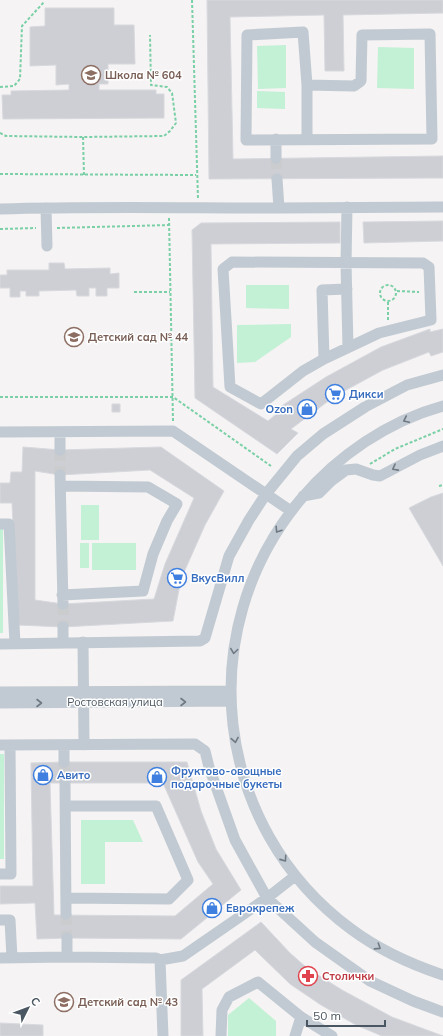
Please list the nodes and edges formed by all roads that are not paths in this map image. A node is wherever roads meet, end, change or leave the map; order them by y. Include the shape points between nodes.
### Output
1 (307, 85) junction
2 (276, 139) junction
3 (307, 139) junction
4 (276, 158) tunnel mouth
5 (277, 179) tunnel mouth
6 (443, 206) edge
7 (347, 207) junction
8 (46, 208) junction
9 (279, 208) junction
10 (0, 209) edge
11 (47, 246) dead end
12 (346, 263) junction
13 (347, 289) junction
14 (348, 348) junction
15 (324, 359) junction
16 (443, 375) edge
17 (443, 406) edge
18 (0, 432) edge
19 (60, 432) junction
20 (443, 446) edge
21 (60, 450) tunnel mouth
22 (266, 494) junction
23 (303, 496) junction
24 (291, 511) junction
25 (0, 524) edge
26 (62, 600) joint
27 (63, 627) tunnel mouth
28 (83, 642) junction
29 (63, 643) junction
30 (0, 644) edge
31 (15, 644) junction
32 (0, 692) edge
33 (231, 696) junction
34 (83, 697) junction
35 (0, 703) edge
36 (5, 745) edge
37 (64, 745) junction
38 (84, 745) junction
39 (64, 762) tunnel mouth
40 (65, 783) tunnel mouth
41 (65, 806) junction
42 (0, 874) edge
43 (295, 876) junction
44 (66, 898) junction
45 (267, 898) junction
46 (66, 914) tunnel mouth
47 (0, 920) edge
48 (66, 938) tunnel mouth
49 (67, 957) junction
50 (0, 958) edge
51 (12, 958) junction
52 (160, 960) junction
53 (443, 975) edge
54 (443, 1012) edge
55 (301, 1017) junction
56 (163, 1036) edge
57 (221, 1036) edge
58 (295, 1036) edge
59 (332, 1036) edge

1 - 2 street via 303,32 247,35 246,140
1 - 3 street
1 - 3 street via 354,86 361,81 362,35 430,34 432,139
2 - 3 street
2 - 4 street
5 - 9 street
6 - 7 street
7 - 9 street
7 - 12 street
8 - 9 street
8 - 10 street
8 - 11 street
12 - 13 street
12 - 14 street via 423,263 429,267 431,320 379,333
12 - 15 street via 232,262 223,269 230,387 261,404 303,371
13 - 14 street
13 - 15 street via 322,290
14 - 15 street
16 - 22 street via 407,385 365,407 323,434 296,456
17 -> 23 street via 414,416 368,440 326,472
18 - 19 street
19 - 21 street
19 - 22 street via 173,430
20 -> 23 street via 380,476 356,469 346,470 319,493
22 - 24 street
22 - 28 street via 229,556 205,638 200,641
23 - 24 street
24 -> 33 street via 269,544 240,615 233,653
25 - 31 street via 9,524
26 - 26 street via 61,480 148,487 177,504 153,554 143,591
27 - 29 street
28 - 29 street
28 - 34 street
29 - 31 street
30 - 31 street
32 - 34 street, Ростовская улица
33 - 34 street, Ростовская улица
33 -> 43 street via 234,739 246,783 256,811 274,845
35 -> 34 street, Ростовская улица
34 - 38 street
36 - 37 street
36 - 42 street via 11,874
37 - 38 street
37 - 39 street
38 - 45 street via 195,744 205,751 235,840
40 - 41 street
41 - 44 street
41 - 44 street via 156,806 188,880 168,899
43 - 45 street
43 -> 53 street via 321,904 351,929 384,950
44 - 46 street
45 - 52 street via 183,956
45 - 54 street via 315,942 370,981
47 - 51 street via 10,920
48 - 49 street
49 - 51 street
49 - 52 street
50 - 51 street
52 - 56 street
55 - 57 street via 258,982 229,997 222,1010
55 - 58 street
55 - 59 street

